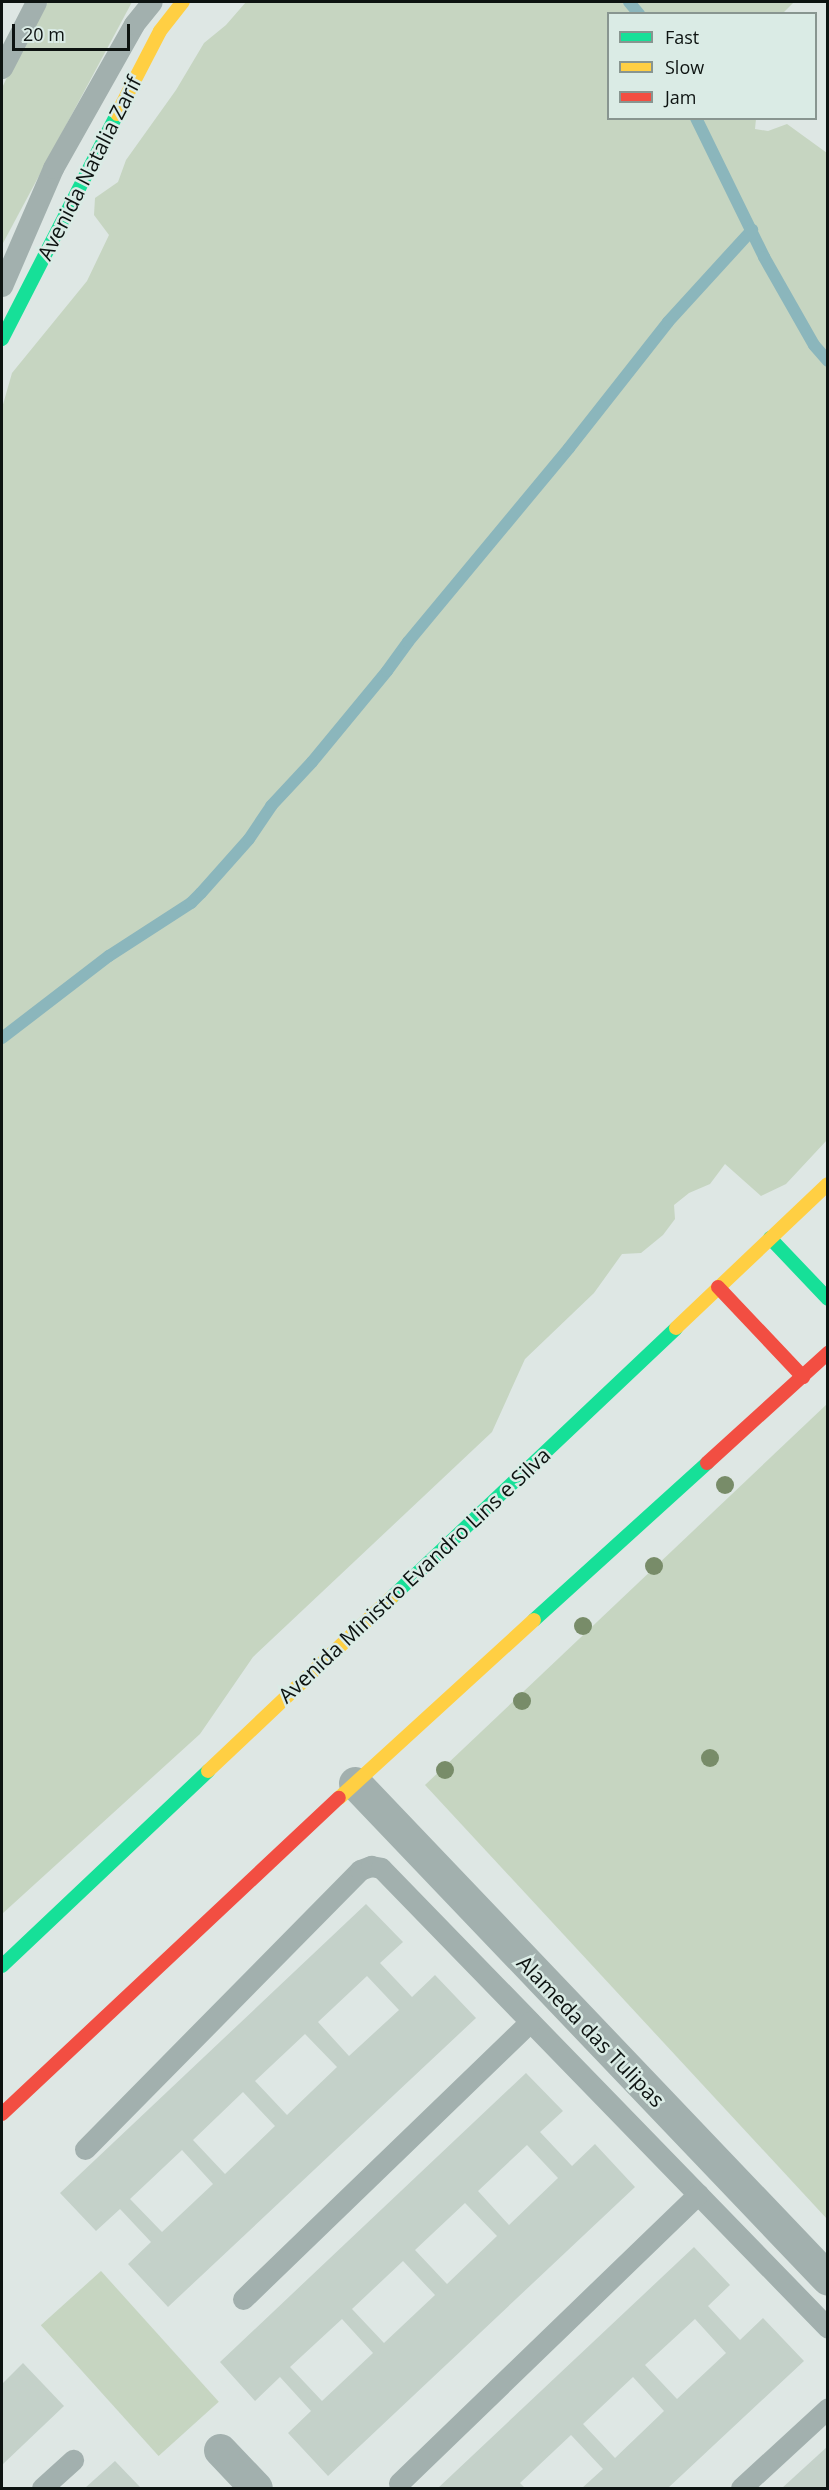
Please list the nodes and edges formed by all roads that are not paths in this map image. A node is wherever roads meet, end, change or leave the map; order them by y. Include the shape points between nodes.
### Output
1 (36, 2) edge
2 (152, 2) edge
3 (183, 2) edge
4 (2, 68) edge
5 (2, 286) edge
6 (2, 339) edge
7 (828, 1184) edge
8 (770, 1238) junction
9 (718, 1287) junction
10 (828, 1299) edge
11 (828, 1353) edge
12 (803, 1377) junction
13 (355, 1783) junction
14 (2, 1966) edge
15 (530, 2022) junction
16 (2, 2114) edge
17 (85, 2149) dead end
18 (698, 2194) junction
19 (828, 2279) edge
20 (243, 2299) dead end
21 (828, 2328) edge
22 (828, 2408) edge
23 (220, 2450) dead end
24 (73, 2460) dead end
25 (399, 2483) dead end
26 (42, 2488) edge
27 (256, 2488) edge
28 (741, 2488) edge

1 - 4 lane
2 - 5 lane via 134,24 53,168
3 - 6 street, Avenida Natalia Zarif via 160,31
7 - 8 street, Avenida Ministro Evandro Lins e Silva
8 - 9 street, Avenida Ministro Evandro Lins e Silva
8 - 10 street
9 - 12 street
9 - 14 street, Avenida Ministro Evandro Lins e Silva
11 - 12 street
12 - 13 street
13 - 16 street
13 - 19 street, Alameda das Tulipas
15 - 17 lane via 381,1868 371,1866 360,1870
15 - 18 lane
15 - 20 lane
18 - 21 lane
18 - 25 lane
22 - 28 lane
23 - 27 street
24 - 26 lane

